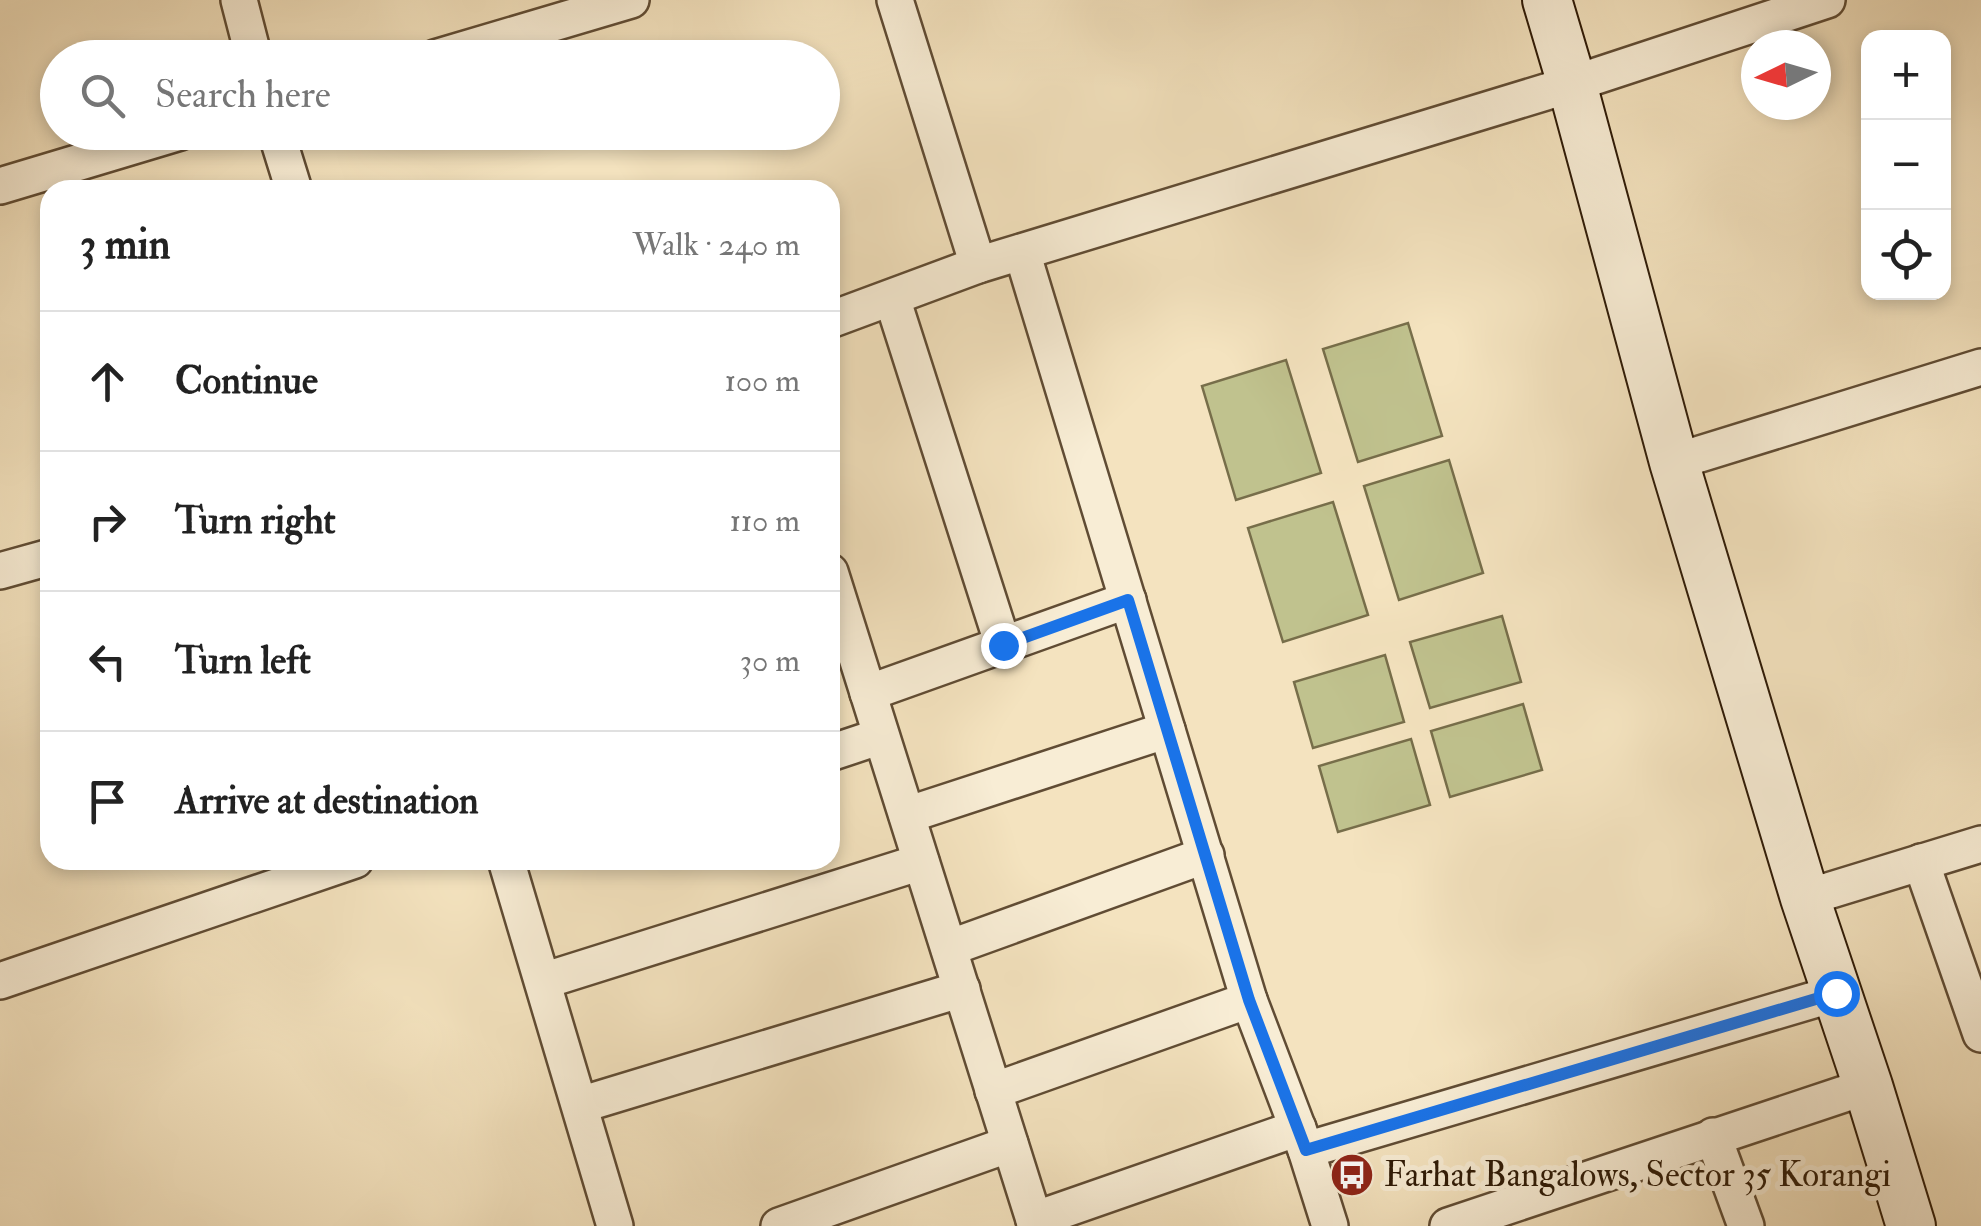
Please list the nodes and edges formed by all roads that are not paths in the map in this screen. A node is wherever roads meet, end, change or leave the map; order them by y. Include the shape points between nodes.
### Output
1 (238, 0) edge
2 (631, 0) edge
3 (895, 0) edge
4 (1547, 0) edge
5 (1827, 0) edge
6 (249, 40) edge
7 (495, 40) edge
8 (1572, 84) junction
9 (120, 150) edge
10 (282, 150) edge
11 (291, 180) edge
12 (0, 186) edge
13 (1022, 252) junction
14 (978, 265) junction
15 (892, 298) junction
16 (840, 316) edge
17 (1981, 367) edge
18 (1674, 462) junction
19 (40, 560) edge
20 (0, 571) edge
21 (1128, 600) junction
22 (840, 623) edge
23 (1003, 645) junction
24 (868, 692) junction
25 (1168, 730) junction
26 (882, 736) junction
27 (840, 750) edge
28 (907, 815) junction
29 (1981, 844) edge
30 (1206, 856) junction
31 (921, 862) junction
32 (1922, 862) junction
33 (326, 870) edge
34 (512, 870) edge
35 (1805, 898) junction
36 (948, 948) junction
37 (0, 981) edge
38 (543, 981) junction
39 (962, 989) junction
40 (1836, 993) junction
41 (1249, 1000) junction
42 (1981, 1034) edge
43 (1868, 1086) junction
44 (994, 1091) junction
45 (580, 1105) junction
46 (1713, 1136) junction
47 (1302, 1139) junction
48 (1010, 1144) junction
49 (1035, 1223) edge
50 (612, 1225) edge
51 (779, 1226) edge
52 (1330, 1226) edge
53 (1448, 1226) edge
54 (1746, 1226) edge
55 (1910, 1226) edge

1 - 6 street
2 - 7 street
3 - 14 street
4 - 8 street
5 - 8 street
8 - 13 street
8 - 18 street
9 - 12 street
10 - 11 street
13 - 14 street
13 - 21 street
14 - 15 street
15 - 16 street
15 - 23 street
17 - 18 street
18 - 35 street
19 - 20 street
21 - 23 street
21 - 25 street
22 - 24 street
23 - 24 street
24 - 26 street
25 - 28 street
25 - 30 street
26 - 27 street
26 - 28 street
28 - 31 street
29 - 32 street
30 - 36 street
30 - 41 street
31 - 36 street
31 - 38 street
32 - 35 street
32 - 42 street
33 - 37 street
34 - 38 street
35 - 40 street
36 - 39 street
38 - 45 street
39 - 44 street
39 - 45 street
40 - 43 street
40 - 47 street
41 - 44 street
41 - 47 street
43 - 46 street
43 - 55 street
44 - 48 street
45 - 50 street
46 - 53 street
46 - 54 street
47 - 49 street
47 - 52 street
48 - 49 street
48 - 51 street

